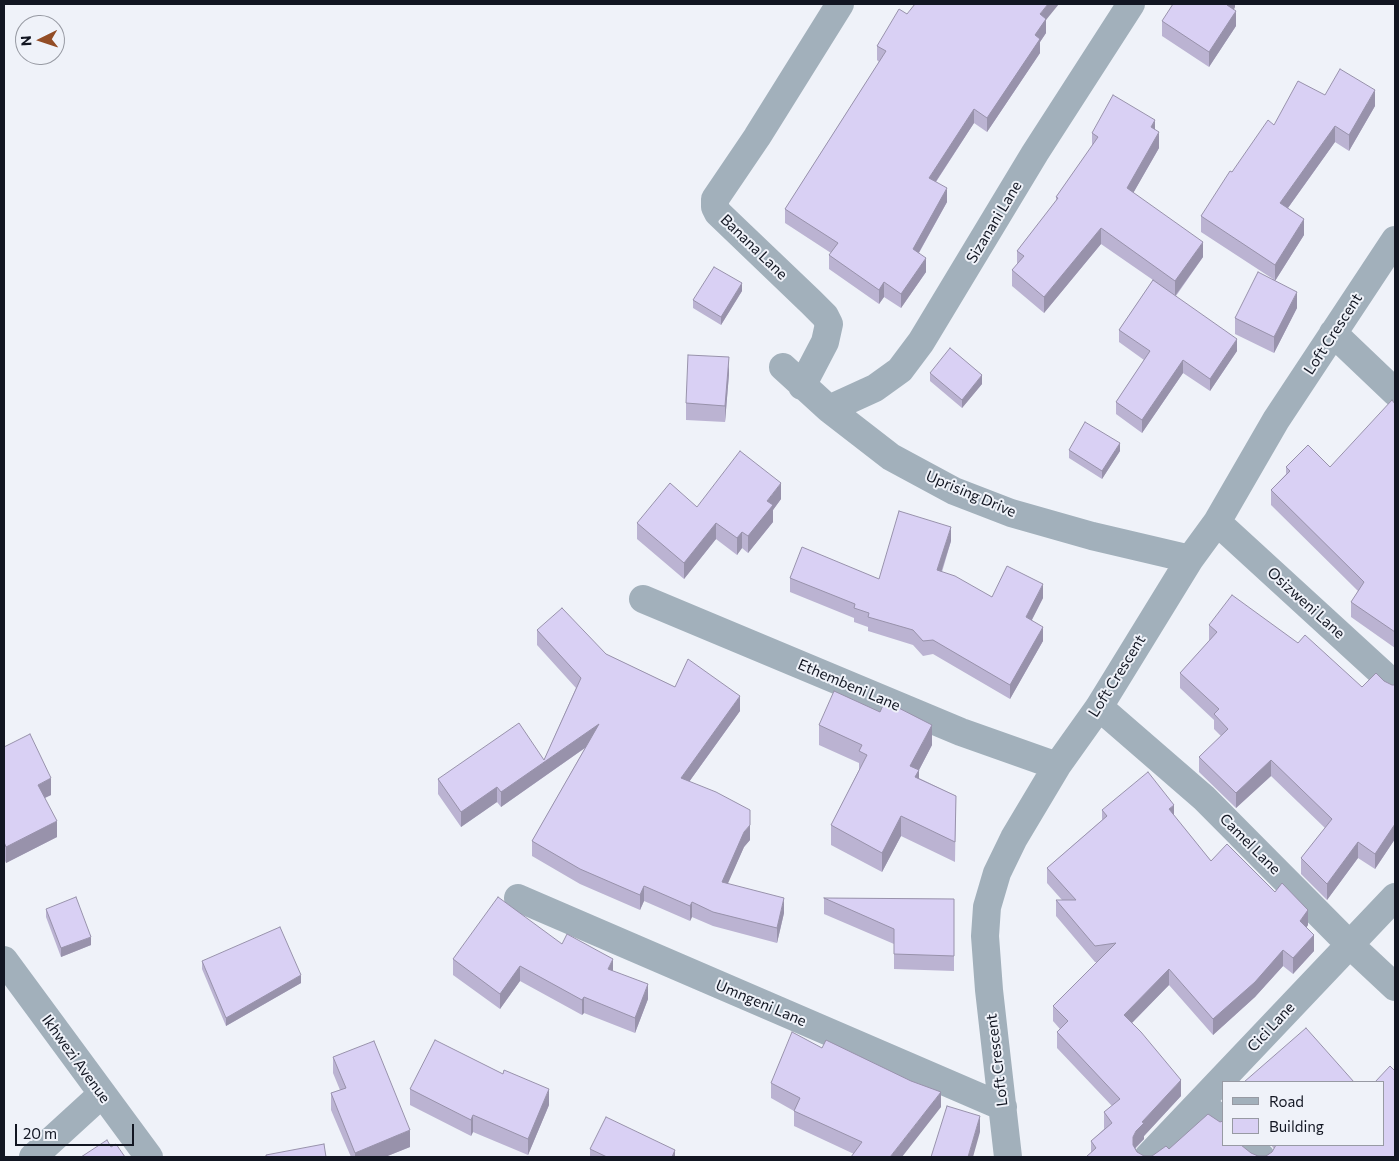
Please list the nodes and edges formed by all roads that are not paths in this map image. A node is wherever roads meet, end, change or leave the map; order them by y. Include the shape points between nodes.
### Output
1 (840, 4) edge
2 (1131, 4) edge
3 (1395, 240) edge
4 (1333, 333) junction
5 (783, 367) dead end
6 (802, 386) junction
7 (1395, 392) edge
8 (829, 409) junction
9 (1217, 522) junction
10 (1190, 559) junction
11 (643, 599) dead end
12 (1395, 685) edge
13 (1099, 706) junction
14 (1057, 766) junction
15 (518, 898) dead end
16 (1395, 898) edge
17 (1349, 944) junction
18 (4, 960) edge
19 (1395, 987) edge
20 (102, 1094) junction
21 (1201, 1102) junction
22 (1003, 1107) junction
23 (1222, 1121) edge
24 (1248, 1146) edge
25 (33, 1157) edge
26 (149, 1157) edge
27 (1008, 1157) edge
28 (1148, 1157) edge
29 (1261, 1157) edge

1 - 6 street, Banana Lane via 715,199 718,213 811,302 829,324 825,342
2 - 8 street, Sizanani Lane via 921,342 900,370 875,388
3 - 4 street, Loft Crescent
4 - 7 street
4 - 9 street, Loft Crescent via 1276,420
5 - 6 street, Uprising Drive
6 - 8 street, Uprising Drive
8 - 10 street, Uprising Drive via 891,457 954,491 1011,513
9 - 10 street, Loft Crescent
9 - 12 street, Osizweni Lane
10 - 13 street, Loft Crescent
11 - 14 street, Ethembeni Lane via 961,732
13 - 14 street, Loft Crescent
13 - 17 street, Camel Lane via 1204,798
14 - 22 street, Loft Crescent via 1014,838 997,873 987,907 985,936
15 - 22 street, Umngeni Lane
16 - 17 street, Cici Lane
17 - 19 street, Camel Lane
17 - 21 street, Cici Lane
18 - 20 street, Ikhwezi Avenue
20 - 25 street
20 - 26 street, Ikhwezi Avenue
21 - 23 street
21 - 28 street, Cici Lane
22 - 27 street, Loft Crescent
24 - 29 street

